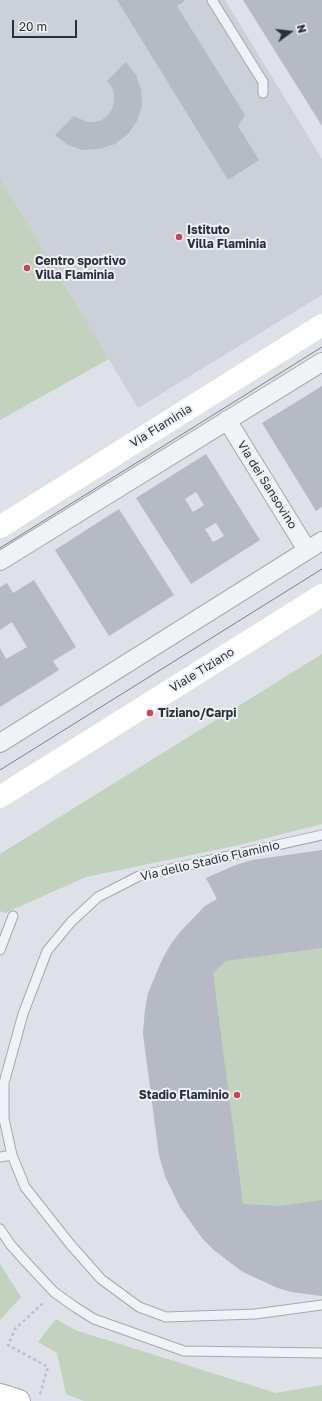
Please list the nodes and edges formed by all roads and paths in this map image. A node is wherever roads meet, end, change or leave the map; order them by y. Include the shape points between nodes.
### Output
1 (212, 0) edge
2 (263, 93) dead end
3 (322, 325) edge
4 (322, 362) edge
5 (227, 420) junction
6 (0, 527) edge
7 (314, 546) edge
8 (0, 561) edge
9 (322, 595) edge
10 (0, 743) edge
11 (0, 797) edge
12 (322, 835) edge
13 (13, 916) dead end
14 (0, 950) edge
15 (2, 1083) edge
16 (12, 1155) junction
17 (0, 1157) edge
18 (0, 1229) edge
19 (322, 1305) edge
20 (31, 1314) dead end
21 (322, 1353) edge
22 (0, 1395) edge
23 (29, 1398) edge

1 - 2 lane via 263,82
3 - 6 street, Via Flaminia
4 - 5 street
5 - 7 street, Via dei Sansovino
5 - 8 street
7 - 10 street
9 - 11 street, Viale Tiziano
12 - 15 lane, Via dello Stadio Flaminio via 139,876 98,897 71,922 47,951 22,1014
13 - 14 lane
15 - 16 lane, Via dello Stadio Flaminio via 4,1119
16 - 17 lane
16 - 19 lane via 25,1186 70,1244 101,1279 139,1307 166,1317 255,1314
18 - 21 lane via 10,1244 54,1292 94,1319 184,1351
20 - 23 path via 15,1329 8,1345 48,1366
22 - 23 street

